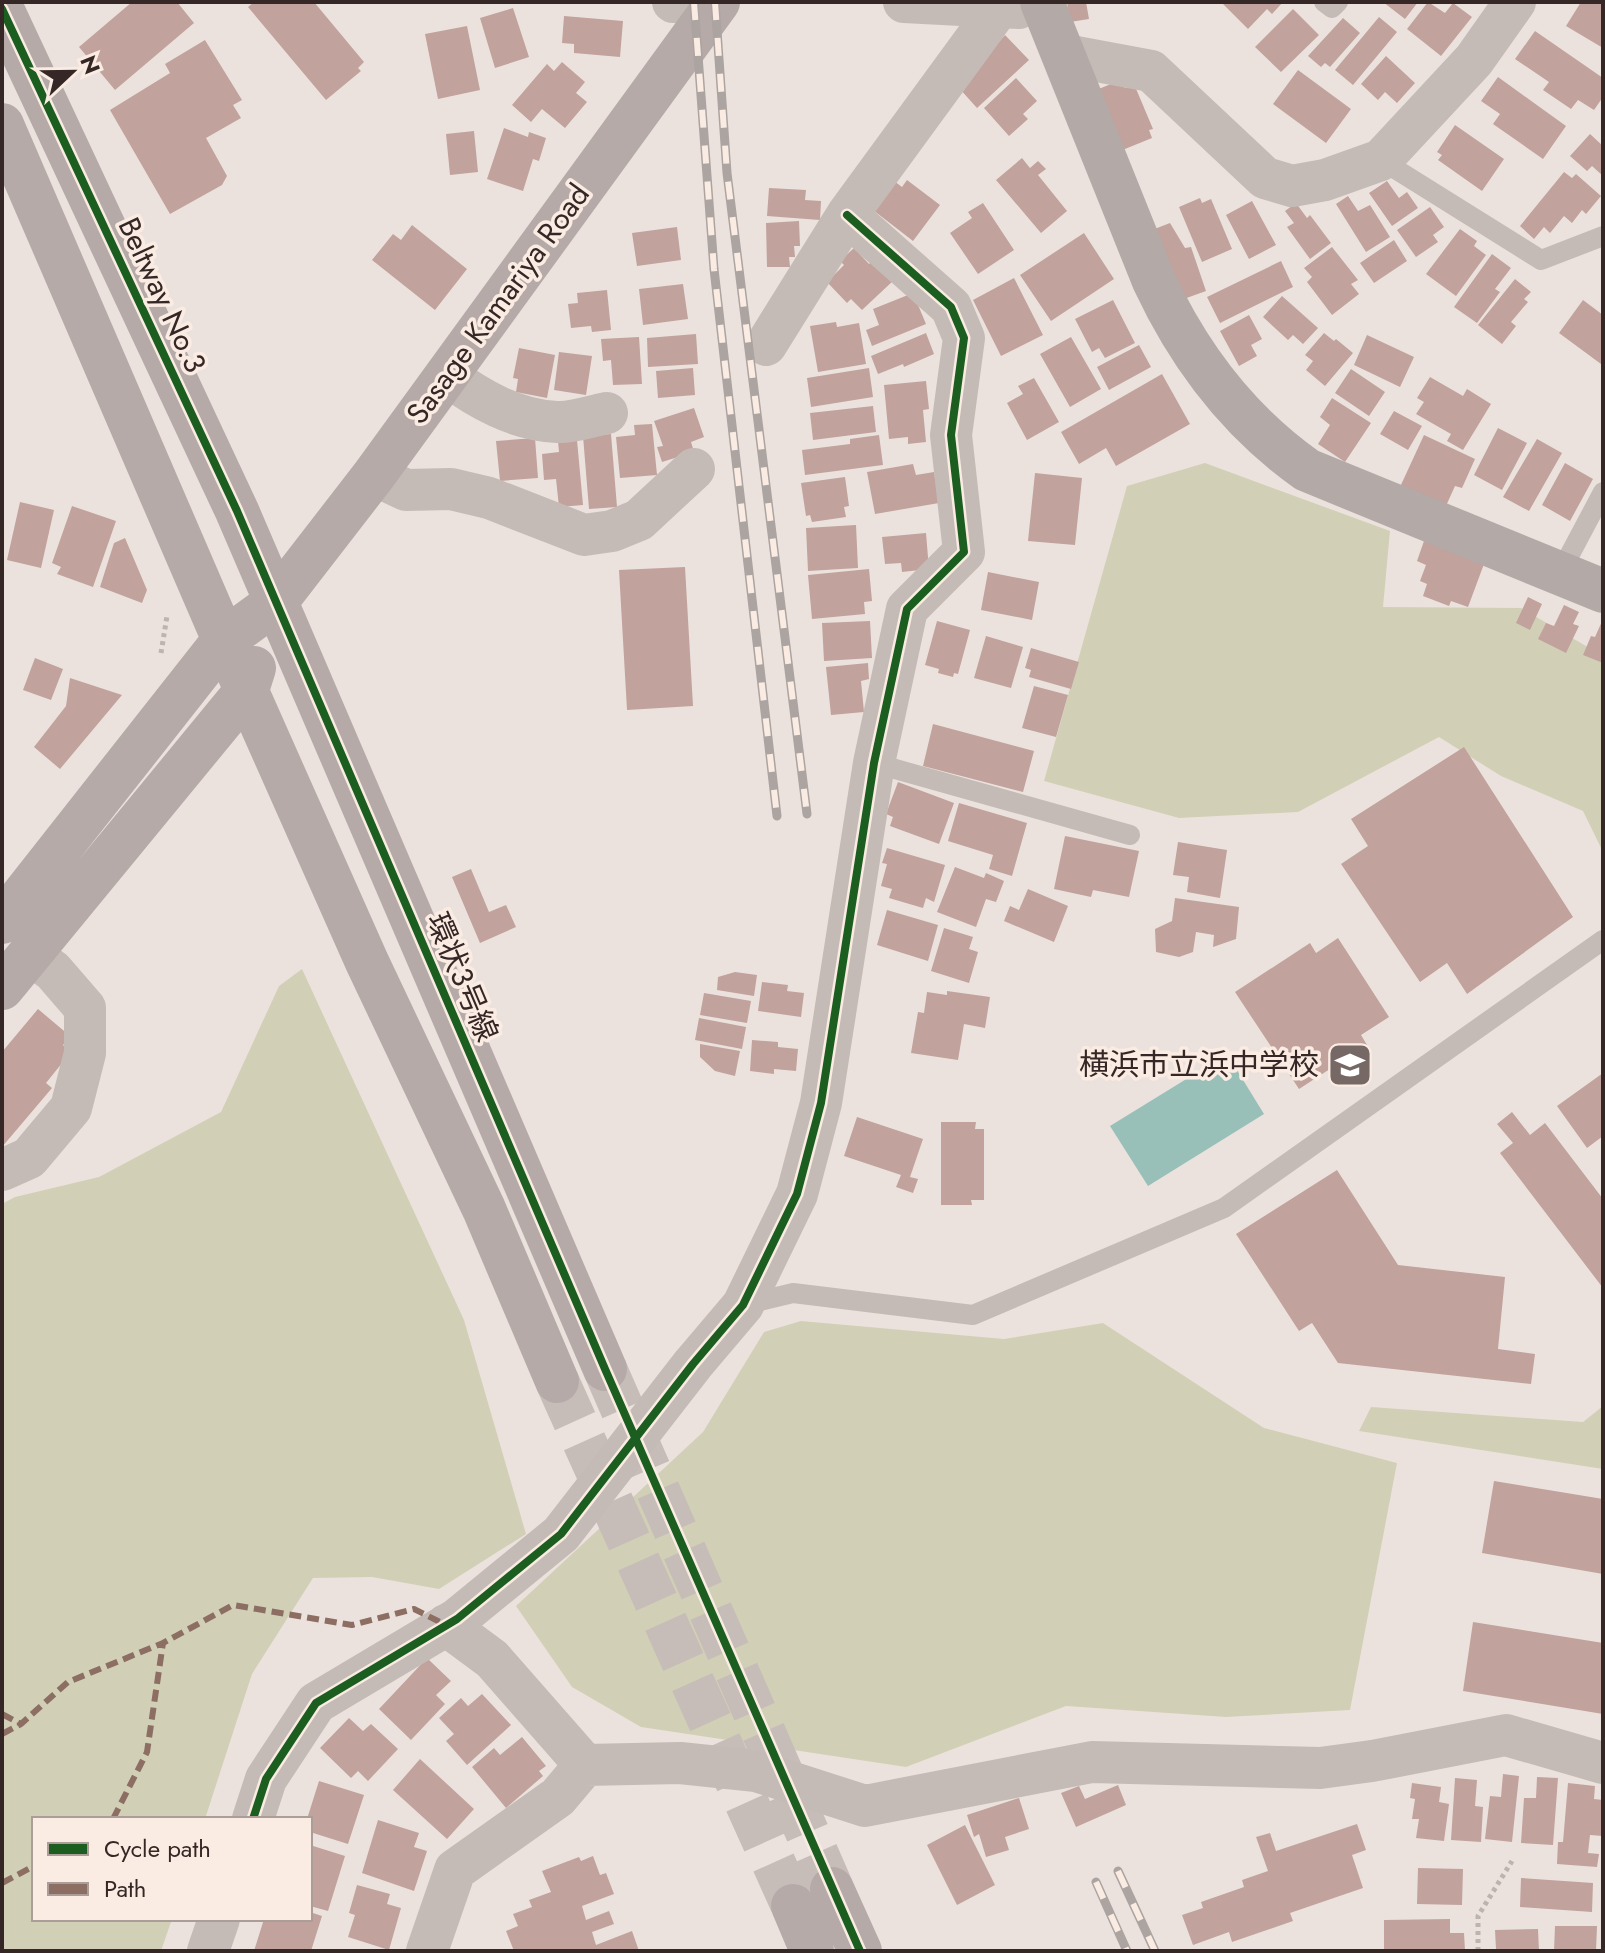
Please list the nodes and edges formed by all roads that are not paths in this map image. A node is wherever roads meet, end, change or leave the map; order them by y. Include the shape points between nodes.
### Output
1 (673, 2) edge
2 (691, 2) edge
3 (718, 2) edge
4 (904, 2) edge
5 (1324, 2) edge
6 (1338, 2) edge
7 (1042, 5) edge
8 (1505, 6) edge
9 (999, 7) junction
10 (2, 9) edge
11 (1065, 55) junction
12 (2, 125) edge
13 (1381, 160) junction
14 (847, 215) junction
15 (1603, 236) edge
16 (766, 345) dead end
17 (446, 375) junction
18 (607, 413) dead end
19 (694, 469) dead end
20 (374, 475) junction
21 (1603, 492) edge
22 (1560, 573) junction
23 (1603, 591) edge
24 (275, 603) junction
25 (224, 640) junction
26 (247, 690) junction
27 (874, 763) junction
28 (1130, 835) dead end
29 (16, 938) edge
30 (1603, 940) edge
31 (2, 988) edge
32 (2, 1170) edge
33 (743, 1305) junction
34 (605, 1369) tunnel mouth
35 (557, 1381) tunnel mouth
36 (446, 1625) junction
37 (1603, 1763) edge
38 (585, 1765) junction
39 (254, 1817) edge
40 (832, 1889) tunnel mouth
41 (793, 1906) tunnel mouth
42 (218, 1921) edge
43 (208, 1951) edge
44 (427, 1951) edge
45 (812, 1951) edge
46 (860, 1951) edge

1 - 2 street
3 - 17 street, Sasage Kamariya Road
4 - 9 street
5 - 6 lane via 1332,8
7 - 9 street
7 - 11 main road
8 - 13 street via 1474,60
9 - 14 street
10 - 24 street, Beltway No.3
11 - 13 street via 1151,71 1265,178 1292,186
11 - 22 main road via 1173,323 1250,424 1307,470
12 - 25 street
13 - 15 lane via 1541,260
14 - 16 street
14 - 27 street via 951,307 964,338 951,435 964,552 907,609
17 - 18 street via 474,396 524,417 560,422
17 - 20 street, Sasage Kamariya Road
19 - 20 street via 639,520 584,535 489,498 451,489 406,490
20 - 24 street, Sasage Kamariya Road
21 - 22 lane
22 - 23 main road
24 - 25 street, Sasage Kamariya Road
24 - 26 street, Sasage Kamariya Road
24 - 34 street, 環状3号線
25 - 26 street
25 - 29 street, Sasage Kamariya Road
26 - 29 street, Sasage Kamariya Road
26 - 35 street
27 - 28 lane
27 - 33 street via 821,1103 797,1194
29 - 31 street, Sasage Kamariya Road
29 - 32 street via 85,1008 85,1053 71,1108 29,1158
30 - 33 lane via 1224,1208 973,1315 793,1293
33 - 36 street via 561,1534
36 - 38 street via 492,1659
36 - 39 street via 316,1703 266,1779
37 - 38 street via 1506,1735 1320,1768 1092,1762 865,1806 756,1771 680,1763
38 - 44 street via 558,1797 455,1870
40 - 46 street
41 - 45 street
42 - 43 street

